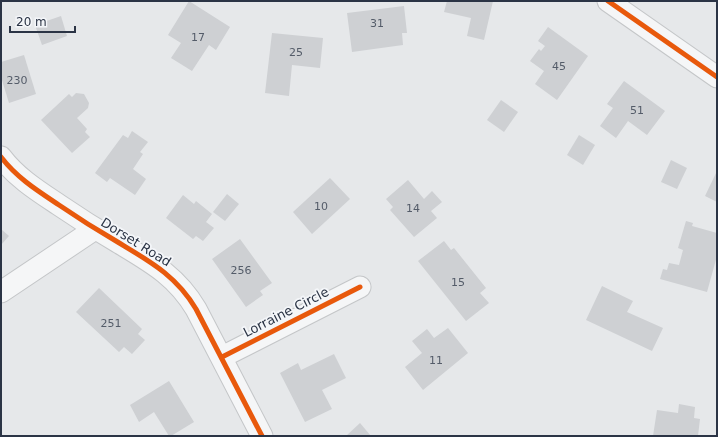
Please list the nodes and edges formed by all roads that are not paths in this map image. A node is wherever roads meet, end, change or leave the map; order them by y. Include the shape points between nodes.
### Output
1 (608, 1) edge
2 (717, 77) edge
3 (1, 157) edge
4 (95, 229) junction
5 (360, 287) dead end
6 (1, 292) edge
7 (222, 357) junction
8 (262, 436) edge

1 - 2 street
3 - 4 street, Dorset Road via 25,182
4 - 6 street
4 - 7 street, Dorset Road via 156,266 179,285 196,309
5 - 7 street, Lorraine Circle
7 - 8 street, Dorset Road

